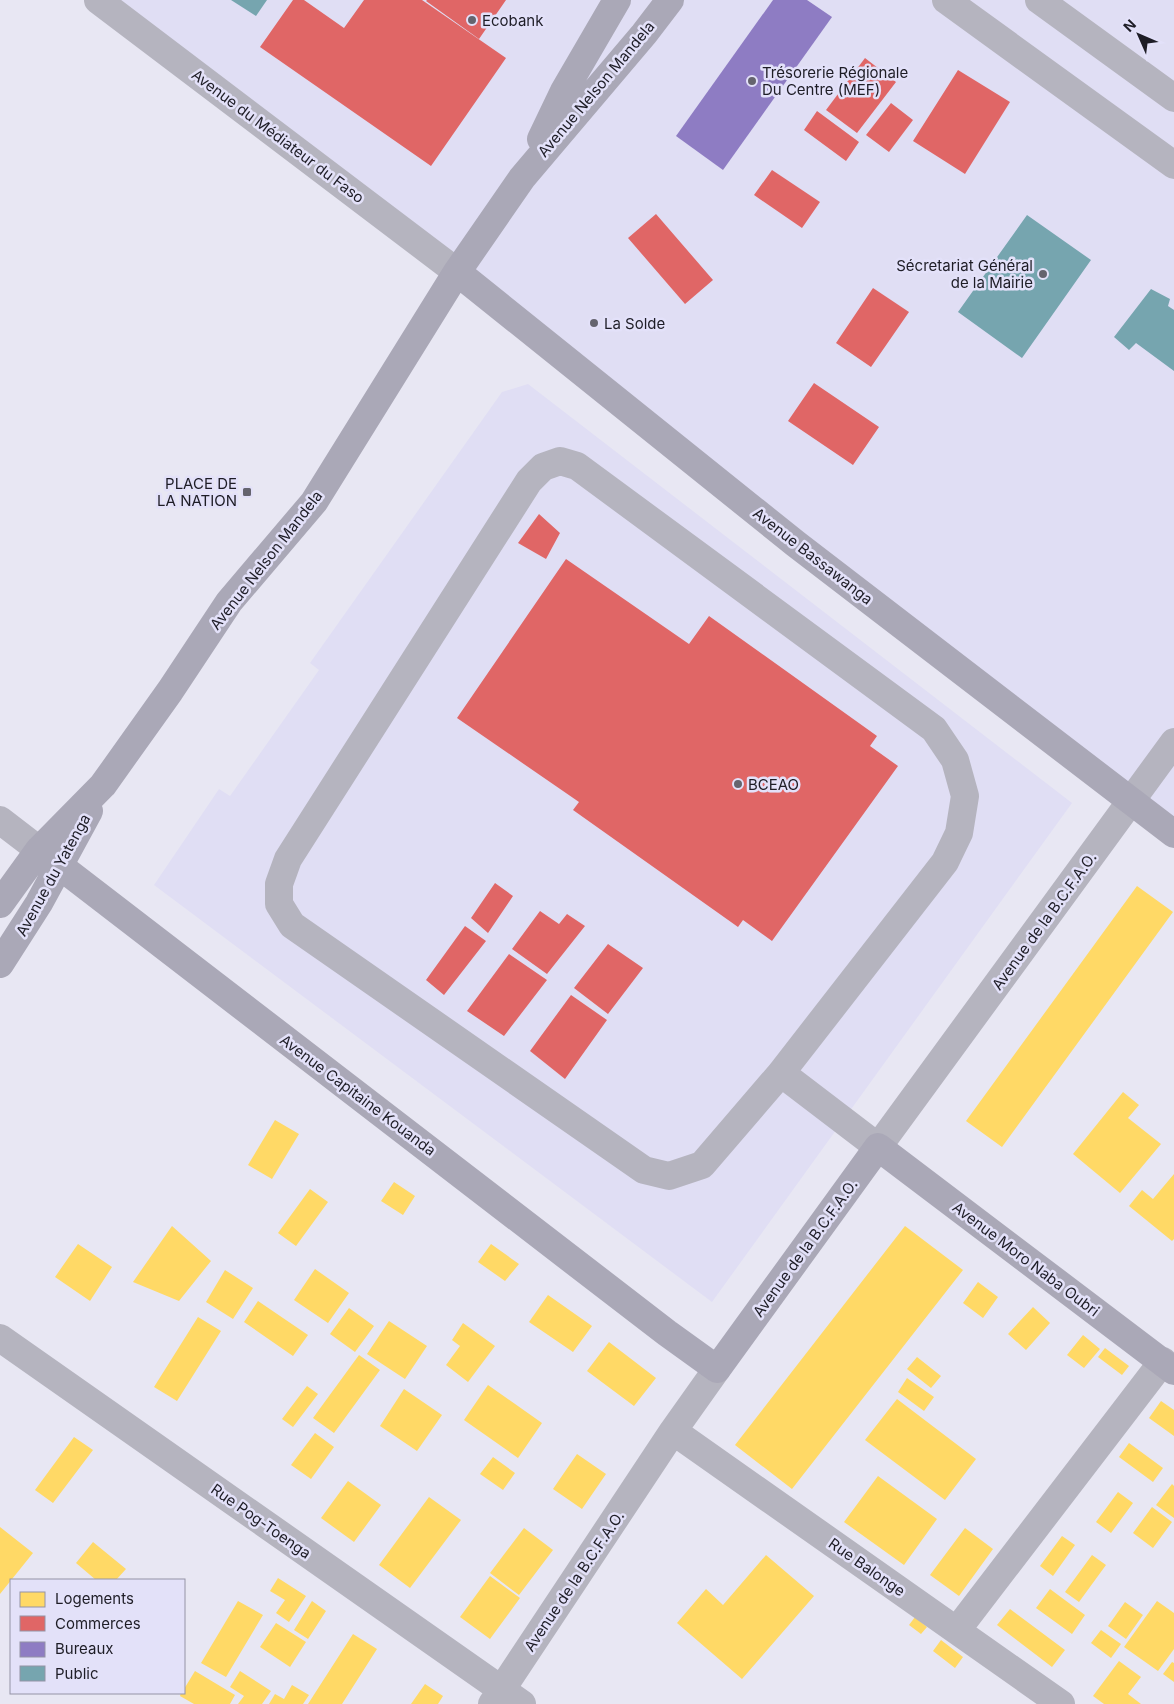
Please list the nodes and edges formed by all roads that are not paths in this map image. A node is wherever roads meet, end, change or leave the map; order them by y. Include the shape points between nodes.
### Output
1 (98, 0) edge
2 (617, 0) edge
3 (670, 0) edge
4 (946, 0) edge
5 (1039, 0) edge
6 (1174, 98) edge
7 (1173, 161) edge
8 (522, 178) junction
9 (457, 272) junction
10 (1174, 742) edge
11 (103, 785) junction
12 (1131, 802) junction
13 (0, 820) edge
14 (1174, 834) edge
15 (38, 850) junction
16 (60, 867) junction
17 (0, 904) edge
18 (0, 964) edge
19 (781, 1073) junction
20 (878, 1148) junction
21 (0, 1338) edge
22 (1168, 1366) edge
23 (717, 1369) junction
24 (673, 1431) junction
25 (957, 1630) junction
26 (505, 1699) edge
27 (1061, 1704) edge

1 - 9 street, Avenue du Médiateur du Faso
2 - 8 highway, Avenue Nelson Mandela via 564,91
3 - 8 highway, Avenue Nelson Mandela
4 - 7 street
5 - 6 street
8 - 9 highway, Avenue Nelson Mandela
9 - 11 highway, Avenue Nelson Mandela via 314,502 229,602
9 - 12 highway, Avenue Bassawanga via 796,544
10 - 12 street, Avenue de la B.C.F.A.O.
11 - 15 highway, Avenue Nelson Mandela
11 - 16 highway, Avenue du Yatenga
12 - 14 highway, Avenue Bassawanga
12 - 20 street, Avenue de la B.C.F.A.O.
13 - 15 street, Avenue Capitaine Kouanda
15 - 16 highway, Avenue Capitaine Kouanda
15 - 17 highway, Avenue du Yatenga
16 - 18 highway, Avenue du Yatenga
16 - 23 highway, Avenue Capitaine Kouanda
19 - 19 street via 945,862 959,833 965,796 955,760 934,729 577,466 560,461 543,467 529,481 288,859 280,884 279,904 292,925 644,1170 669,1176 702,1165
19 - 20 street
20 - 22 highway, Avenue Moro Naba Oubri
20 - 23 highway, Avenue de la B.C.F.A.O.
21 - 26 street, Rue Pog-Toenga
22 - 25 street
23 - 24 street, Avenue de la B.C.F.A.O.
24 - 25 street, Rue Balonge
24 - 26 street, Avenue de la B.C.F.A.O.
25 - 27 street, Rue Balonge

